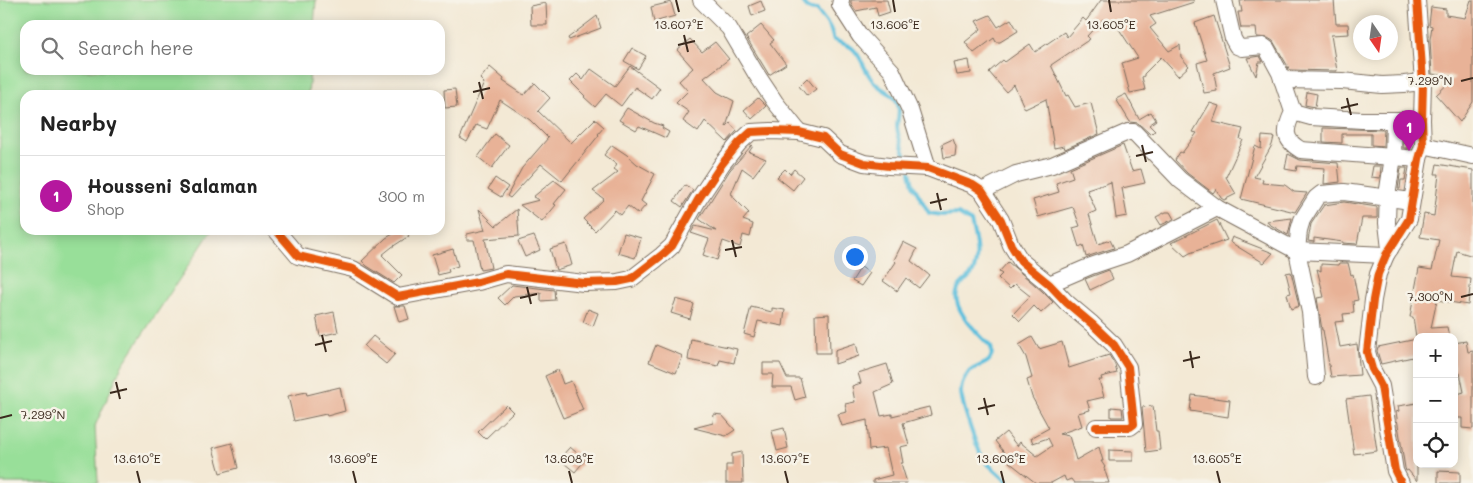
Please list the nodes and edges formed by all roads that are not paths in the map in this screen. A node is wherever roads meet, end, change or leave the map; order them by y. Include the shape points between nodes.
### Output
1 (701, 0) edge
2 (841, 0) edge
3 (1224, 0) edge
4 (1418, 0) edge
5 (1282, 80) junction
6 (1423, 82) junction
7 (1293, 112) junction
8 (1394, 120) junction
9 (1422, 120) junction
10 (799, 132) junction
11 (1421, 152) junction
12 (1473, 156) edge
13 (1393, 157) junction
14 (924, 168) junction
15 (982, 191) junction
16 (1388, 198) junction
17 (1411, 201) junction
18 (1217, 208) junction
19 (280, 235) edge
20 (1297, 251) junction
21 (1388, 252) junction
22 (1049, 284) junction
23 (1316, 377) dead end
24 (1096, 427) dead end
25 (1401, 483) edge

1 - 10 street via 729,28 775,102
2 - 14 street via 840,4 860,36 892,71 910,110
3 - 5 street via 1237,46 1263,46 1267,49
4 - 6 street
5 - 6 street via 1382,85
5 - 7 street
6 - 9 street
7 - 8 street via 1311,117
7 - 13 street via 1286,132 1288,139 1301,150
8 - 9 street
8 - 13 street
9 - 11 street
10 - 14 street via 823,138 840,154 864,163
10 - 19 street via 751,132 722,164 672,246 631,279 617,282 584,283 506,274 398,297 354,268 298,256
11 - 12 street
11 - 13 street
11 - 17 street
13 - 16 street
14 - 15 street
15 - 18 street via 1016,174 1052,165 1134,132 1180,180
15 - 22 street via 1021,261
16 - 17 street
16 - 20 street via 1344,192 1321,194 1302,220
16 - 21 street
17 - 21 street via 1409,219
18 - 20 street
18 - 22 street via 1127,254
20 - 21 street
20 - 23 street via 1310,312
21 - 25 street via 1378,274 1367,352 1381,386 1395,471
22 - 24 street via 1114,345 1128,367 1134,424 1130,427

